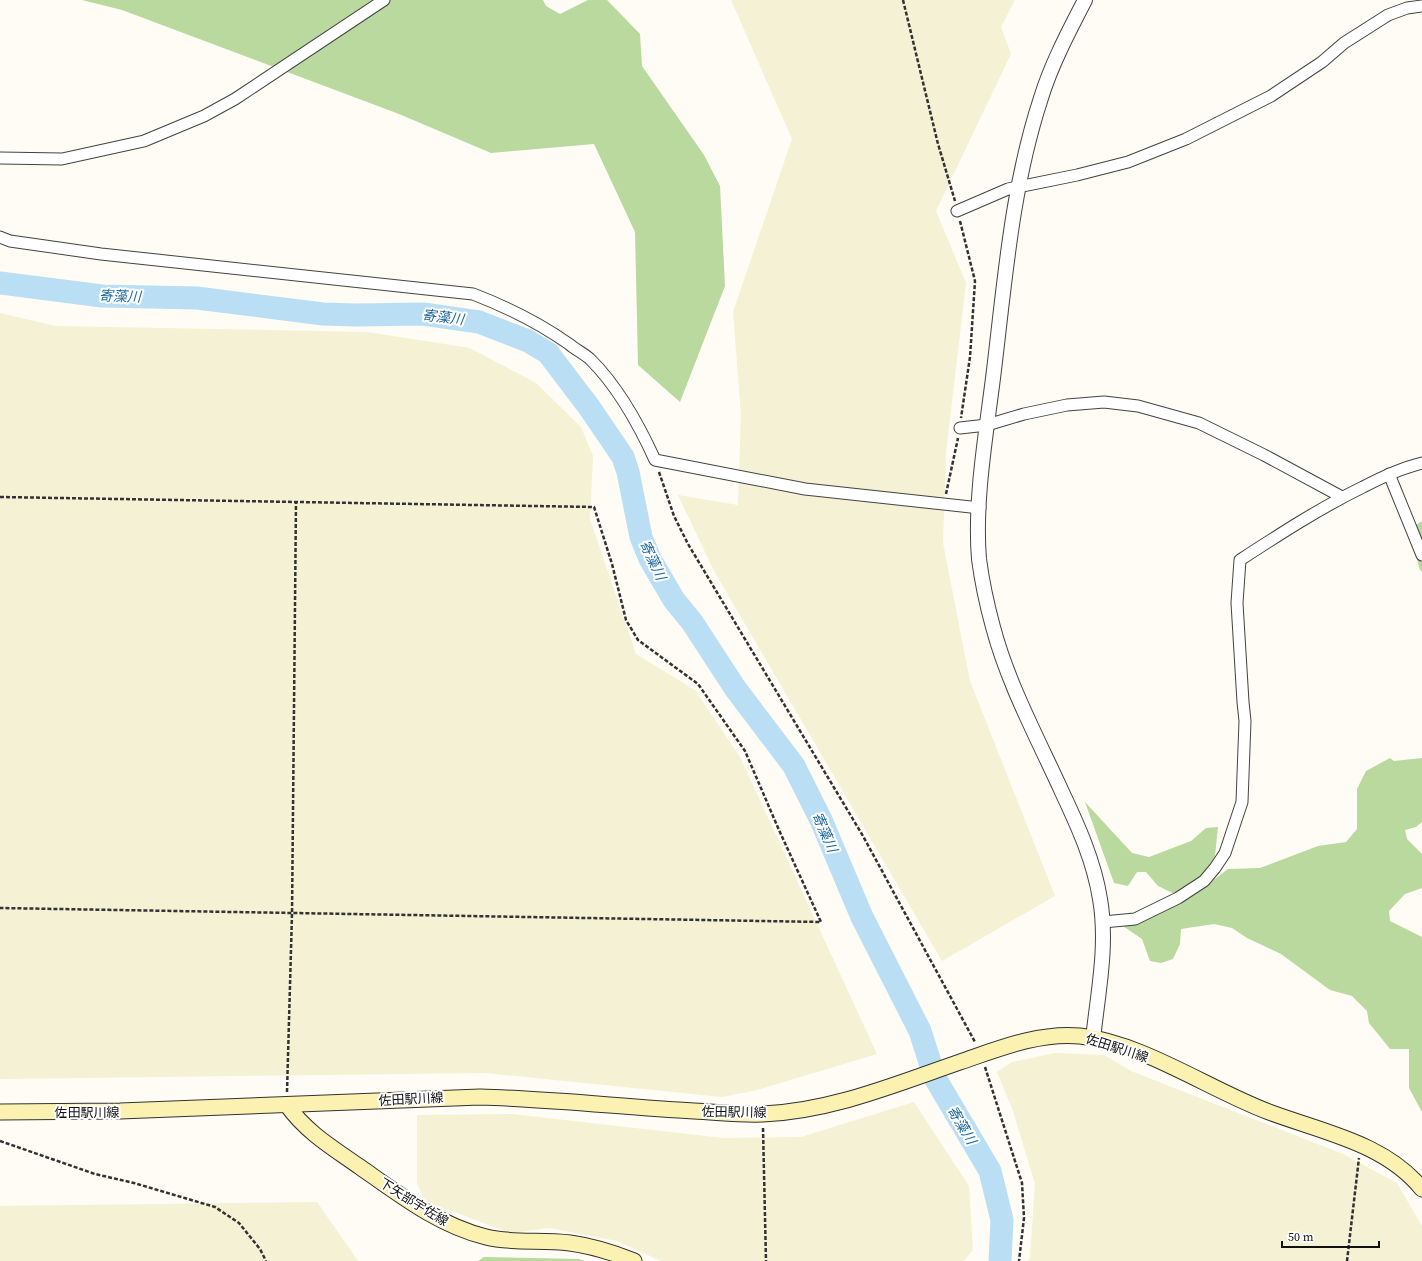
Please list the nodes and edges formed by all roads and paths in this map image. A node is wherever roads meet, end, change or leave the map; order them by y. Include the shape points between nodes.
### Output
1 (384, 0) edge
2 (903, 0) edge
3 (1085, 0) edge
4 (1422, 6) edge
5 (0, 158) edge
6 (1017, 186) junction
7 (958, 211) junction
8 (0, 238) edge
9 (987, 425) junction
10 (960, 428) junction
11 (655, 460) junction
12 (1422, 464) edge
13 (1389, 474) junction
14 (0, 497) edge
15 (1342, 497) junction
16 (296, 501) junction
17 (944, 504) junction
18 (980, 508) junction
19 (1422, 555) edge
20 (0, 908) edge
21 (292, 914) junction
22 (1103, 922) junction
23 (1093, 1039) junction
24 (978, 1055) junction
25 (287, 1105) junction
26 (0, 1112) edge
27 (763, 1114) junction
28 (0, 1141) edge
29 (1361, 1145) junction
30 (1422, 1189) edge
31 (266, 1261) edge
32 (634, 1261) edge
33 (766, 1261) edge
34 (1019, 1261) edge
35 (1347, 1261) edge

1 - 5 street via 235,99 204,116 144,140 62,159
2 - 7 path via 938,144
3 - 6 street via 1041,96
4 - 6 street via 1388,15 1344,43 1322,62 1271,96 1186,139 1128,162
6 - 7 street
6 - 9 street
7 - 10 path via 975,281 970,357
8 - 11 street via 101,254 473,294 503,305 548,330 591,360 618,395 644,436
9 - 10 street
9 - 15 street via 1067,405 1104,402 1138,406 1199,424
9 - 18 street
10 - 17 path
11 - 17 street via 805,489
11 - 24 path via 674,516 688,544 863,836
12 - 13 street
13 - 15 street
13 - 19 street
14 - 16 path
15 - 22 street via 1240,560 1237,602 1245,721 1242,802 1225,853 1204,881 1178,898 1135,919
16 - 21 path
16 - 21 path via 594,507 626,620 638,640 698,684 746,751 821,922
17 - 18 street
18 - 22 street via 979,557 984,595 994,632 1028,717 1080,831 1092,865
20 - 21 path
21 - 25 path
22 - 23 street via 1103,951
23 - 24 main road, 佐田駅川線 via 1078,1036 1038,1039
23 - 29 main road, 佐田駅川線 via 1144,1055 1266,1111
24 - 27 main road, 佐田駅川線 via 873,1092 819,1107
24 - 34 path via 1022,1183 1024,1218
25 - 26 main road, 佐田駅川線 via 128,1111
25 - 27 main road, 佐田駅川線 via 480,1097 534,1098 624,1107
25 - 32 main road, 下矢部宇佐線 via 298,1121 314,1134 406,1200 443,1222 486,1237 512,1241 570,1243 614,1253
27 - 33 path
28 - 31 path via 95,1174 215,1207 239,1223 260,1249
29 - 30 main road, 佐田駅川線 via 1392,1161
29 - 35 path

